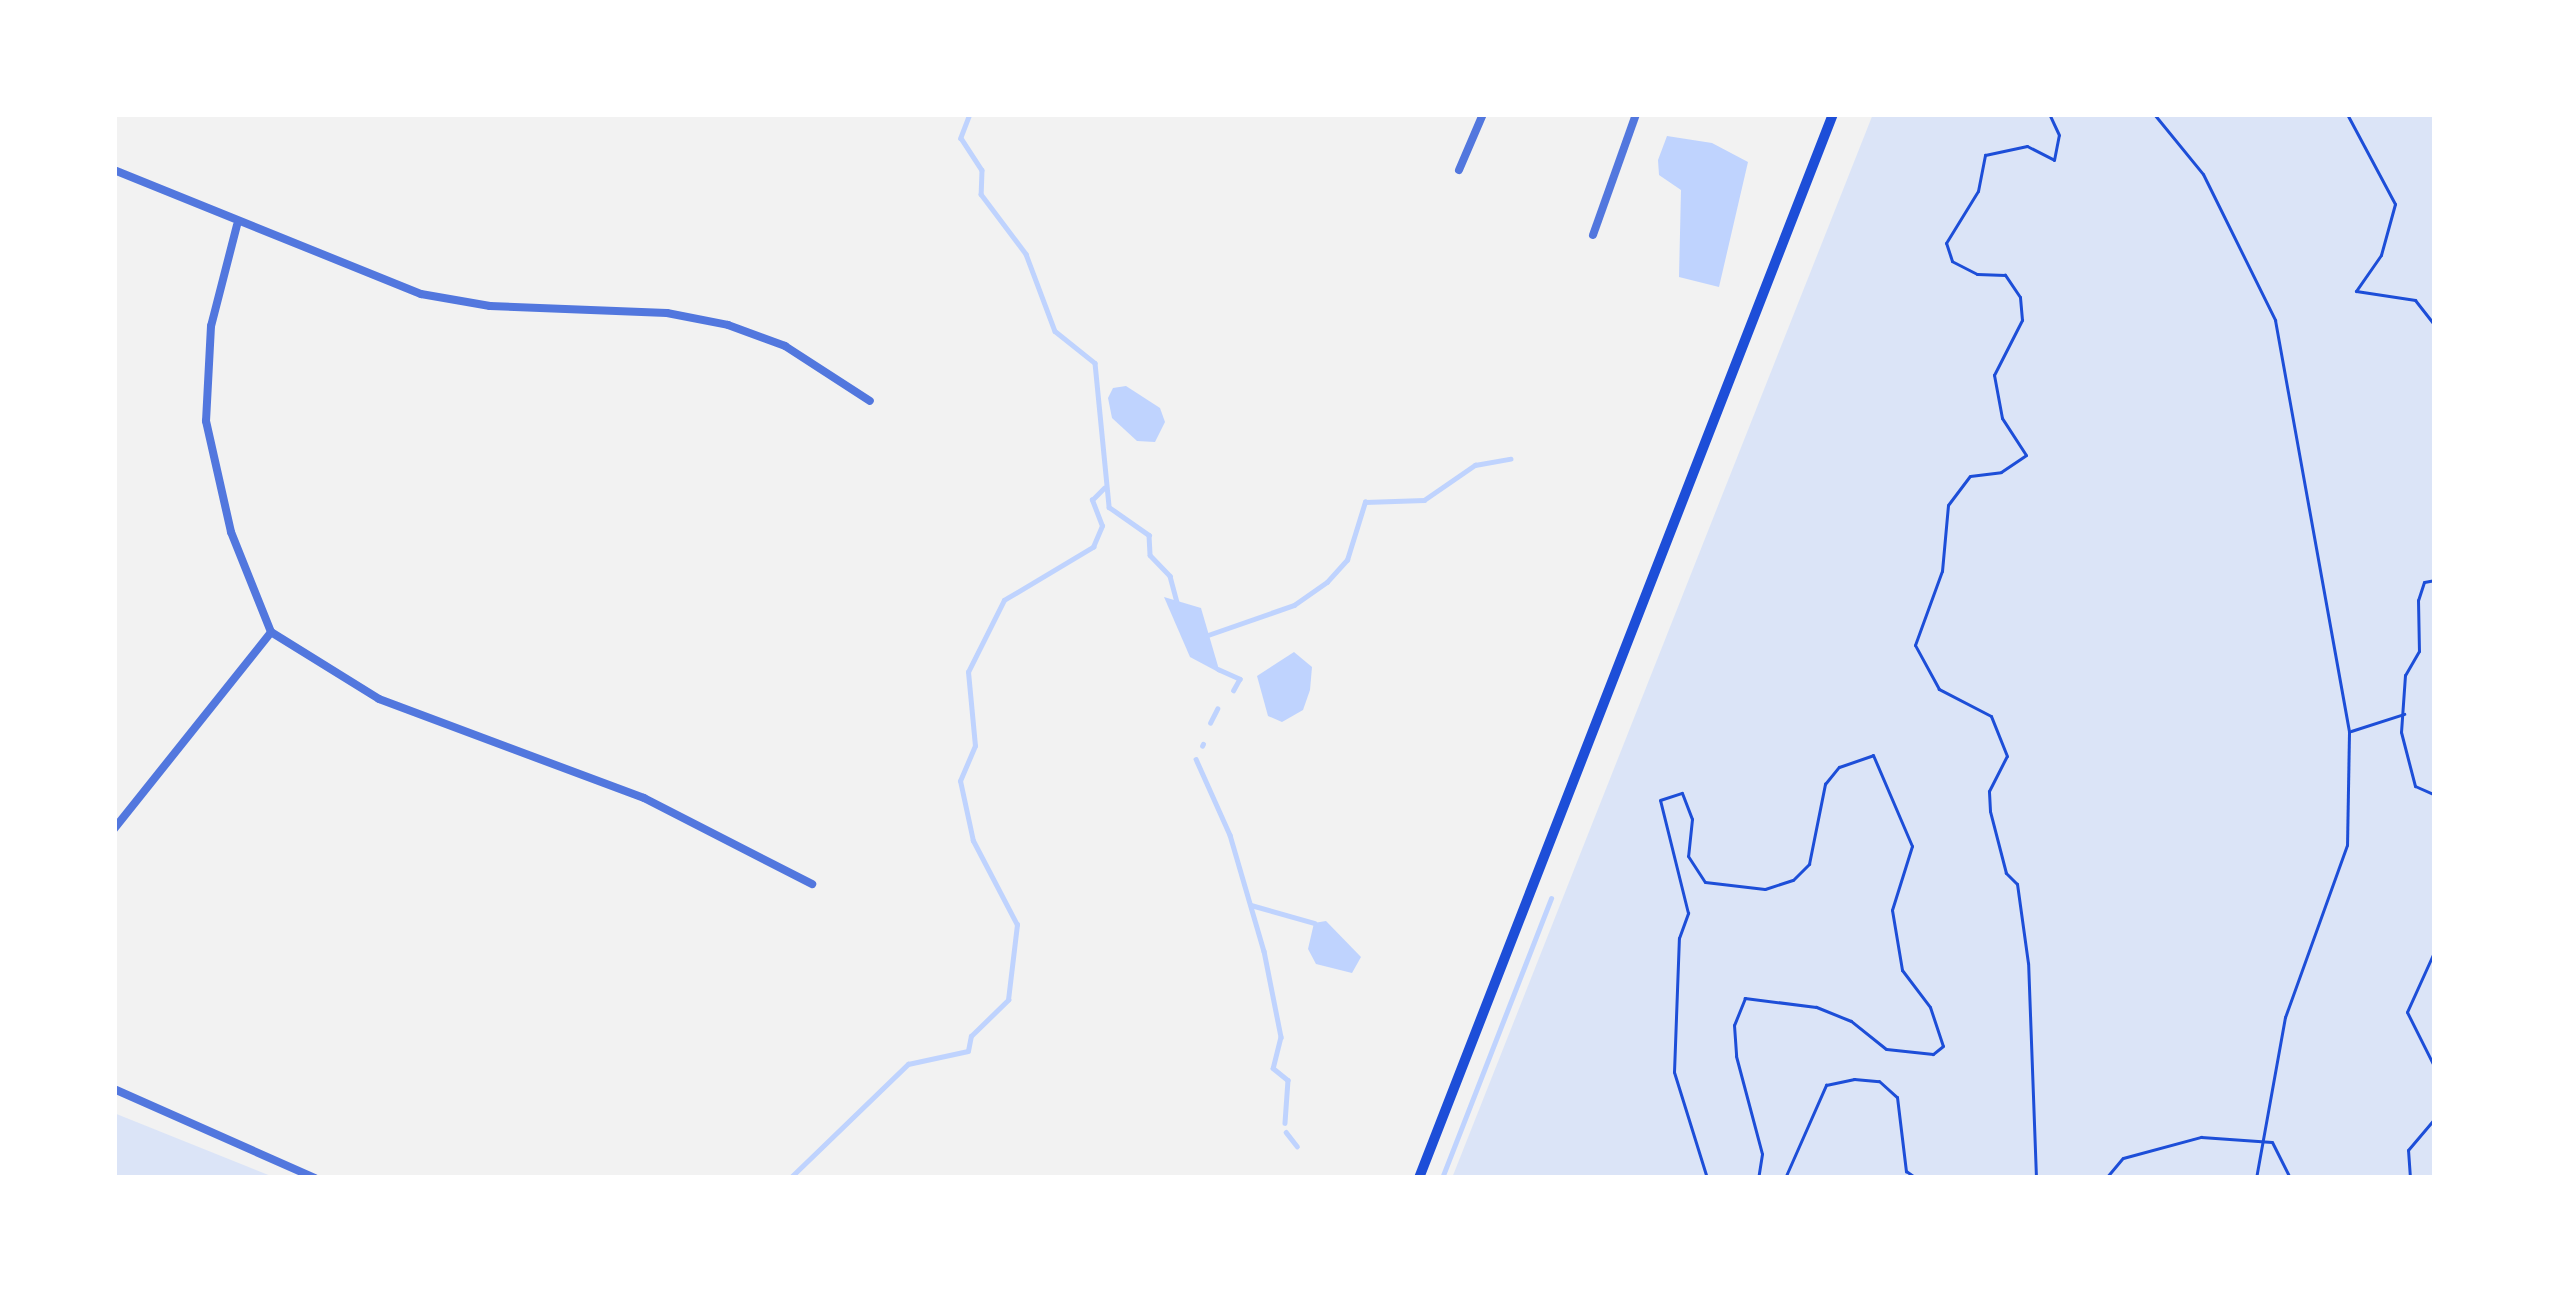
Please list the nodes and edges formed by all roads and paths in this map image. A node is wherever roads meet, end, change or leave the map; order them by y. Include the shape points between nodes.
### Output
1 (1484, 114) edge
2 (1636, 114) edge
3 (1833, 114) edge
4 (2049, 114) edge
5 (2154, 114) edge
6 (2347, 114) edge
7 (114, 170) edge
8 (1459, 170) dead end
9 (237, 225) junction
10 (1593, 235) dead end
11 (2435, 326) edge
12 (870, 401) dead end
13 (2435, 580) edge
14 (271, 632) junction
15 (2404, 714) junction
16 (2349, 732) junction
17 (2435, 795) edge
18 (114, 829) edge
19 (812, 884) dead end
20 (2435, 950) edge
21 (2435, 1068) edge
22 (114, 1089) edge
23 (2435, 1118) edge
24 (2264, 1142) junction
25 (315, 1178) edge
26 (1419, 1178) edge
27 (1706, 1178) edge
28 (1758, 1178) edge
29 (1785, 1178) edge
30 (1916, 1178) edge
31 (2036, 1178) edge
32 (2106, 1178) edge
33 (2256, 1178) edge
34 (2290, 1178) edge
35 (2410, 1178) edge

1 - 8 street
2 - 10 street
3 - 26 main road
4 - 31 path via 2060,135 2054,160 2026,146 1984,155 1978,191 1946,243 1952,261 1977,274 2005,275 2020,297 2022,320 1994,375 2002,418 2026,455 2001,472 1970,476 1948,505 1942,571 1915,645 1939,688 1991,716 2006,756 1989,791 1990,811 2006,873 2017,884 2028,963
5 - 16 path via 2203,174 2275,320
6 - 11 path via 2395,204 2381,255 2356,291 2415,300
7 - 9 street
9 - 12 street via 449,300 667,313 728,326 785,346
9 - 14 street via 211,326 206,421 231,532
13 - 15 path via 2424,582 2418,600 2419,651 2405,675
14 - 18 street
14 - 19 street via 379,699 661,805
15 - 16 path
15 - 17 path via 2407,770 2415,786
16 - 24 path via 2347,845 2285,1017
20 - 21 path via 2407,1012
22 - 25 street
23 - 35 path via 2408,1150
24 - 32 path via 2201,1137 2122,1158
24 - 33 path
24 - 34 path via 2280,1151
27 - 28 path via 1674,1072 1679,938 1688,913 1660,800 1682,793 1692,819 1688,856 1705,883 1765,889 1793,880 1809,864 1825,784 1839,767 1873,755 1912,846 1892,910 1902,970 1930,1007 1942,1046 1933,1054 1886,1049 1816,1006 1744,998 1734,1025 1736,1055 1762,1154
29 - 30 path via 1826,1085 1854,1079 1879,1081 1897,1097 1906,1171

